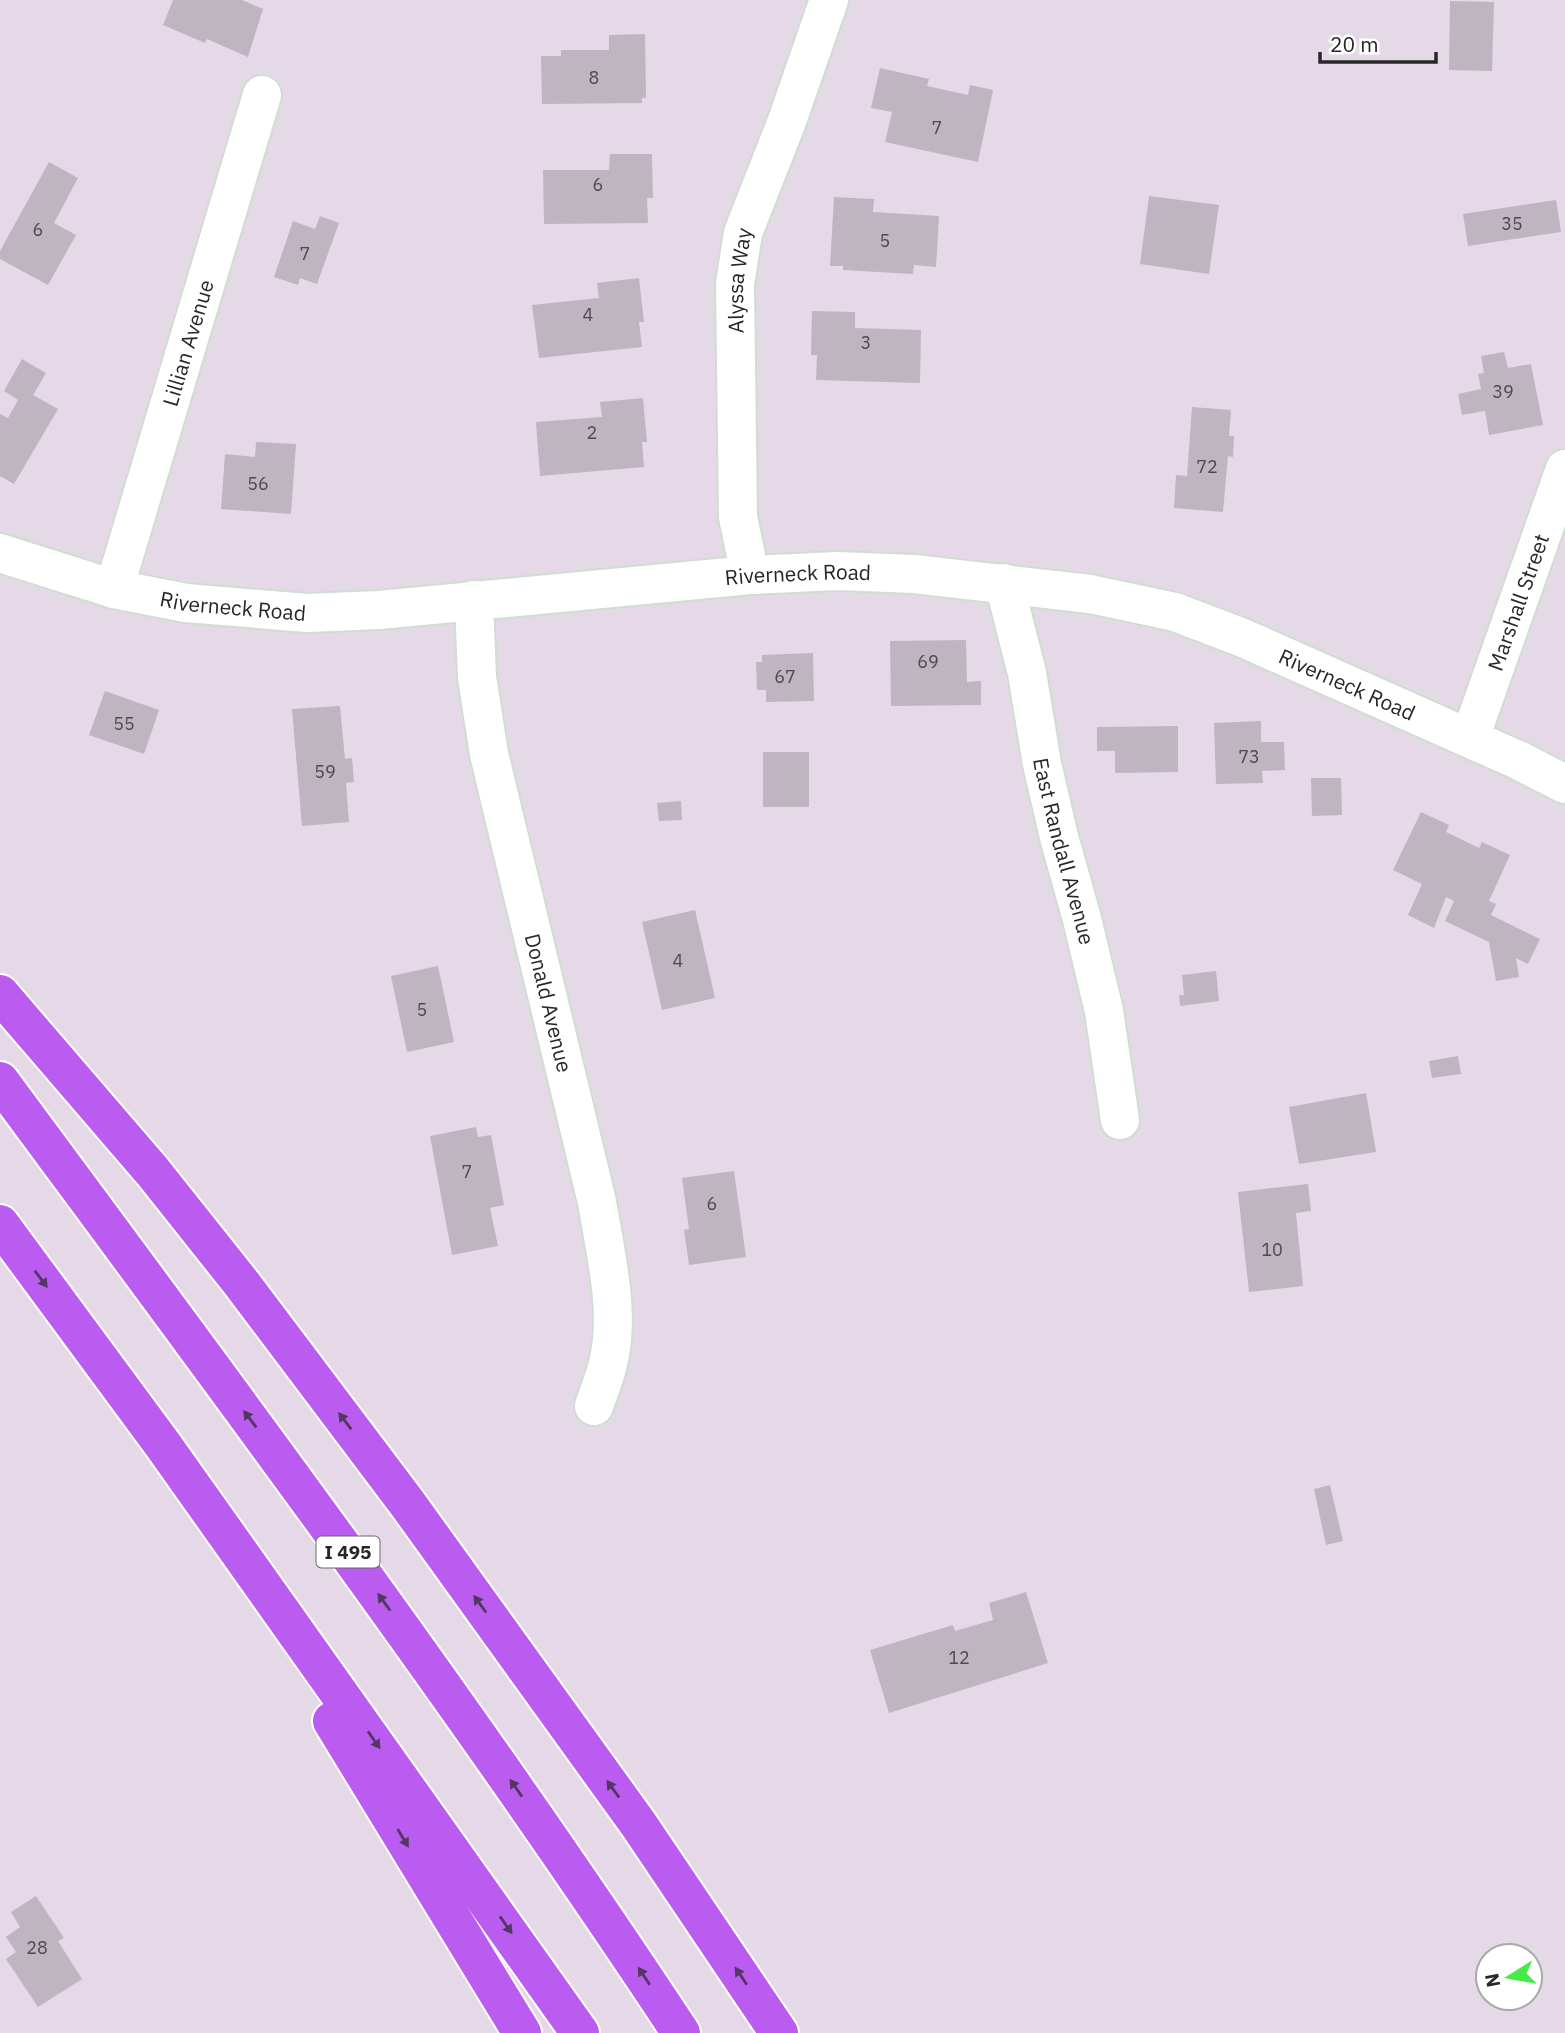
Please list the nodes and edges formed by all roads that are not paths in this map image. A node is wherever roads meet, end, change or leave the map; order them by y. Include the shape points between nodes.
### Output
1 (829, 0) edge
2 (262, 95) dead end
3 (1565, 469) edge
4 (0, 552) edge
5 (750, 575) junction
6 (1004, 583) junction
7 (114, 589) junction
8 (474, 600) junction
9 (1470, 738) junction
10 (1565, 784) edge
11 (0, 994) edge
12 (0, 1081) edge
13 (1120, 1120) dead end
14 (0, 1224) edge
15 (594, 1406) dead end
16 (163, 1445) junction
17 (522, 2033) edge
18 (580, 2033) edge
19 (681, 2033) edge
20 (779, 2033) edge

1 - 5 street, Alyssa Way via 743,233 735,284 738,517
2 - 7 street, Lillian Avenue
3 - 9 street, Marshall Street
4 - 7 street, Riverneck Road
5 - 6 street, Riverneck Road via 837,571
5 - 8 street, Riverneck Road
6 - 9 street, Riverneck Road via 1175,611
6 - 13 street, East Randall Avenue via 1027,673 1042,764 1104,1011
7 - 8 street, Riverneck Road via 186,603 307,613
8 - 15 street, Donald Avenue via 477,677 489,754 588,1164 607,1262 612,1308 609,1358
9 - 10 street, Riverneck Road
20 -> 11 highway via 639,1825 399,1492 169,1192
19 -> 12 highway, I 495 via 392,1613
14 -> 16 highway
16 -> 17 highway
16 -> 18 highway

